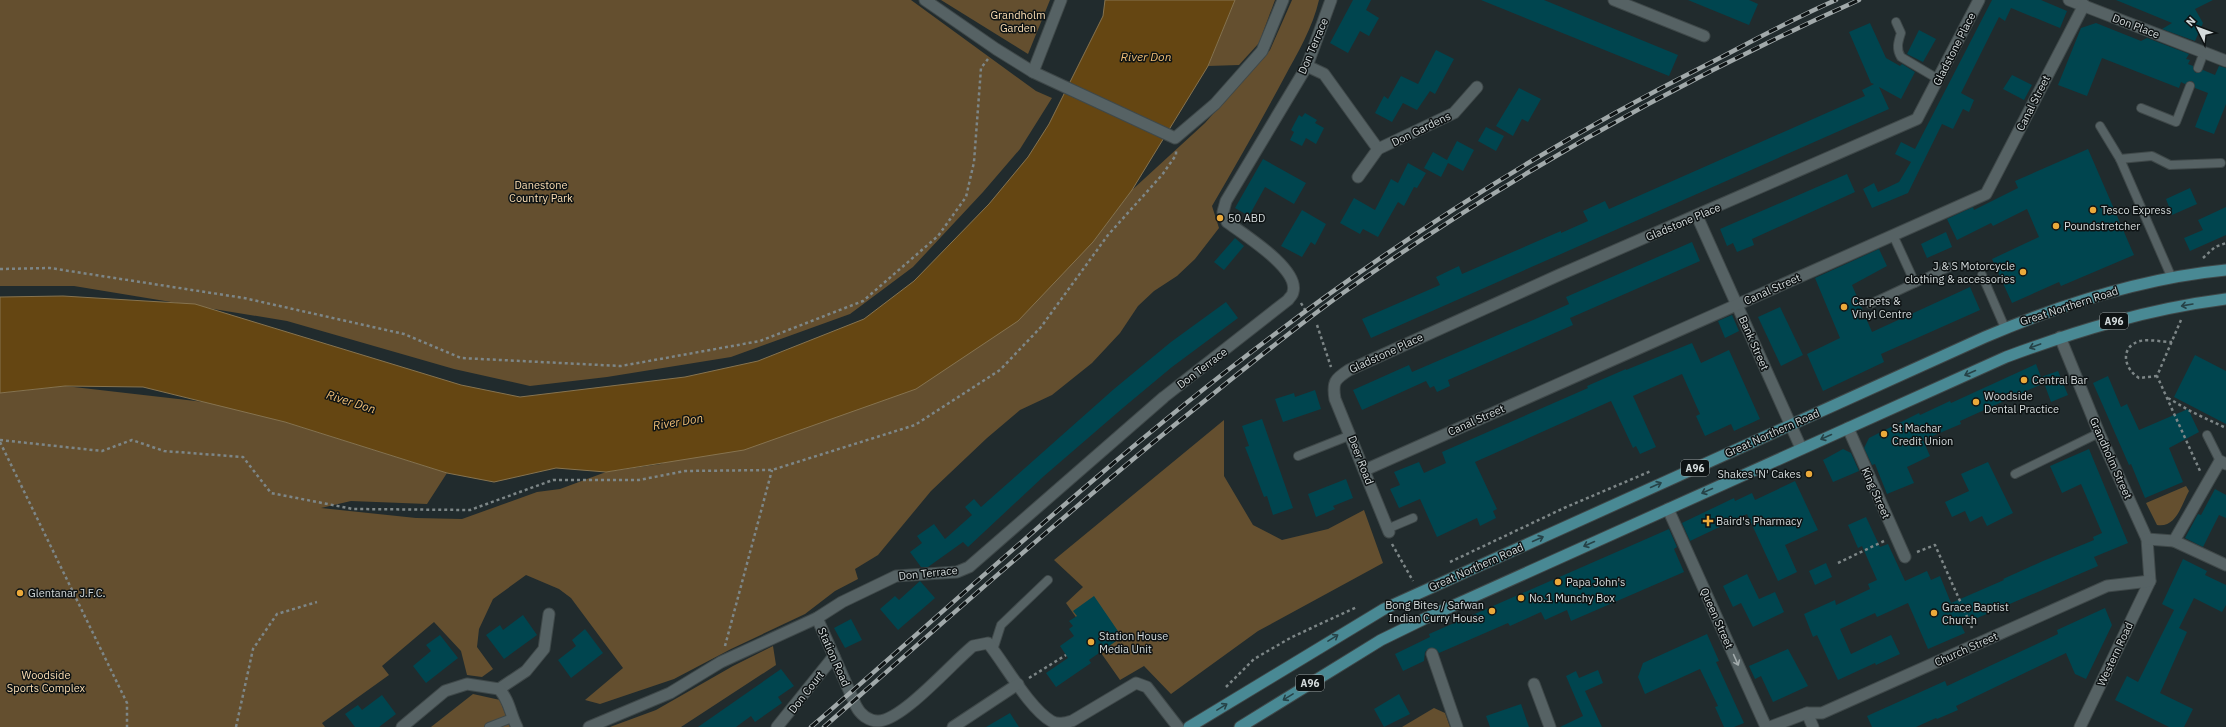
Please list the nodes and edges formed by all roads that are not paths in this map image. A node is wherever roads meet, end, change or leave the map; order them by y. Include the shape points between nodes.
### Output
1 (925, 0) edge
2 (1061, 0) edge
3 (1283, 0) edge
4 (1331, 0) edge
5 (1614, 0) edge
6 (1979, 0) edge
7 (2069, 0) edge
8 (2084, 6) junction
9 (1896, 22) dead end
10 (1704, 36) dead end
11 (2204, 52) junction
12 (2226, 61) edge
13 (1307, 66) junction
14 (2198, 68) dead end
15 (1032, 72) junction
16 (1938, 79) junction
17 (2190, 86) dead end
18 (1477, 87) dead end
19 (2141, 108) dead end
20 (2100, 126) dead end
21 (1378, 149) junction
22 (2120, 160) junction
23 (2221, 163) dead end
24 (1358, 177) dead end
25 (1697, 216) junction
26 (1893, 235) junction
27 (1950, 267) dead end
28 (2226, 270) edge
29 (1982, 275) dead end
30 (2171, 276) junction
31 (1915, 283) junction
32 (2226, 299) edge
33 (1870, 304) dead end
34 (1736, 305) junction
35 (2006, 328) junction
36 (2060, 337) junction
37 (1335, 383) joint
38 (1790, 425) junction
39 (1848, 428) junction
40 (2099, 433) junction
41 (1351, 435) junction
42 (2207, 435) dead end
43 (1801, 448) junction
44 (1298, 456) dead end
45 (2223, 463) edge
46 (1365, 470) junction
47 (2015, 474) dead end
48 (1668, 509) junction
49 (1413, 518) dead end
50 (1388, 531) joint
51 (2147, 539) junction
52 (2174, 541) junction
53 (1905, 557) road end
54 (2226, 565) edge
55 (1048, 580) dead end
56 (2150, 581) junction
57 (549, 614) dead end
58 (817, 618) junction
59 (993, 650) junction
60 (1432, 654) dead end
61 (834, 656) junction
62 (1018, 684) junction
63 (1534, 684) dead end
64 (499, 689) junction
65 (1807, 713) junction
66 (515, 723) edge
67 (402, 727) edge
68 (489, 727) edge
69 (589, 727) edge
70 (777, 727) edge
71 (953, 727) edge
72 (1178, 727) edge
73 (1189, 727) edge
74 (1240, 727) edge
75 (1457, 727) edge
76 (1550, 727) edge
77 (1766, 727) edge
78 (1770, 727) edge
79 (1813, 727) edge
80 (2080, 727) edge

1 - 15 street
2 - 15 street
3 - 15 street via 1262,51 1215,104 1173,137
4 - 13 street, Don Terrace
5 - 10 street
6 - 16 street, Gladstone Place
7 - 8 street, Don Place
8 - 11 street, Don Place
8 - 26 street, Canal Street via 1986,194
9 - 16 lane via 1901,33 1898,52 1901,57
11 - 12 street, Don Place
11 - 14 lane
13 - 21 street, Don Gardens via 1324,74
13 - 58 street, Don Terrace via 1226,201 1223,212 1227,222 1287,270 1293,284 1293,292 1288,300 1164,397 969,567 957,572 896,576 842,602
16 - 25 street, Gladstone Place via 1917,119
17 - 19 lane via 2176,122
18 - 21 street, Don Gardens via 1454,113
20 - 22 lane
21 - 24 street, Don Gardens
22 - 23 lane via 2152,156 2170,166
22 - 30 lane
25 - 34 street, Bank Street
25 - 37 street, Gladstone Place via 1348,370
26 - 31 lane
26 - 34 street, Canal Street
27 - 31 lane
28 - 30 main road, Great Northern Road / A96
29 - 35 lane
30 - 35 main road, Great Northern Road / A96 via 2081,301
31 - 33 lane
32 -> 36 main road, A96 via 2136,314
34 - 38 street, Bank Street
34 - 46 street, Canal Street
35 - 38 main road, Great Northern Road / A96
36 -> 39 main road, A96 via 2006,357
36 - 40 street, Grandholm Street
37 - 41 street, Deer Road via 1339,411
38 - 43 street, Bank Street
73 -> 38 main road, Great Northern Road / A96 via 1355,625 1418,592
39 -> 43 main road, A96
39 - 53 street, King Street
40 - 47 lane
40 - 51 street, Grandholm Street
41 - 44 lane
41 - 46 street, Deer Road
42 - 45 lane
43 -> 48 main road, A96
45 - 52 street via 2210,479
46 - 50 street, Deer Road
48 -> 74 main road, A96 via 1381,640
48 -> 77 street, Queen Street
49 - 50 lane
51 - 52 street
51 - 56 street, Grandholm Street
52 - 54 street
55 - 59 lane via 1001,625
56 - 65 street, Church Street via 2107,586 1822,713
56 - 80 street, Western Road
57 - 64 street via 544,649 526,671
58 - 61 street, Station Road
58 - 69 street, Station Road via 721,662 670,693
59 - 61 street, Station Road via 988,643 973,646 900,713 879,721 870,720 858,711
59 - 62 street
60 - 75 street
61 - 70 street, Don Court
62 - 71 street
62 - 72 street via 1050,720 1064,723 1130,685 1140,683 1155,696
63 - 76 street
64 - 66 street via 507,697
64 - 67 street via 467,684 445,691
65 - 78 street
65 - 79 street
66 - 68 lane via 492,724

